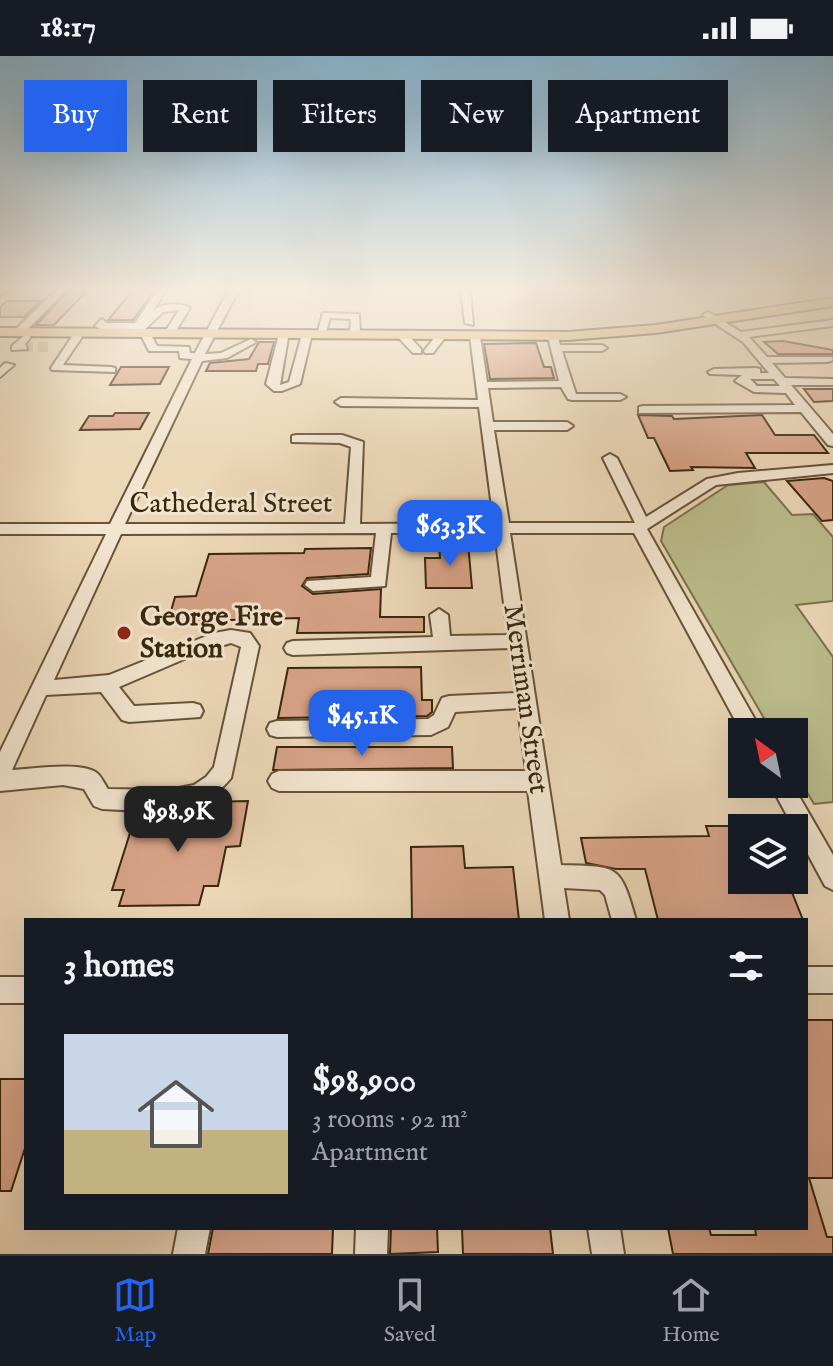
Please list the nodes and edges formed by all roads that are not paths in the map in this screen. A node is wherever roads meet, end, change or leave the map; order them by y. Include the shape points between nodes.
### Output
1 (63, 347) edge
2 (151, 347) edge
3 (204, 347) edge
4 (241, 347) edge
5 (281, 347) edge
6 (308, 347) edge
7 (475, 347) edge
8 (556, 347) edge
9 (593, 347) edge
10 (752, 347) edge
11 (602, 348) dead end
12 (198, 357) junction
13 (828, 359) dead end
14 (764, 360) junction
15 (111, 370) dead end
16 (714, 372) dead end
17 (781, 379) junction
18 (830, 382) dead end
19 (565, 384) junction
20 (480, 385) junction
21 (620, 397) dead end
22 (341, 402) dead end
23 (483, 404) junction
24 (769, 408) junction
25 (804, 408) junction
26 (643, 410) dead end
27 (818, 424) junction
28 (486, 426) junction
29 (567, 426) dead end
30 (296, 439) dead end
31 (833, 442) edge
32 (610, 458) dead end
33 (833, 469) edge
34 (641, 526) junction
35 (500, 528) junction
36 (0, 529) edge
37 (352, 529) junction
38 (384, 529) junction
39 (116, 530) junction
40 (313, 585) dead end
41 (439, 615) dead end
42 (517, 641) junction
43 (442, 643) junction
44 (293, 648) dead end
45 (106, 684) junction
46 (41, 688) junction
47 (526, 700) junction
48 (193, 711) dead end
49 (744, 718) edge
50 (277, 729) dead end
51 (0, 774) edge
52 (0, 781) edge
53 (279, 781) dead end
54 (538, 781) junction
55 (789, 798) edge
56 (551, 876) junction
57 (833, 878) edge
58 (557, 918) edge
59 (623, 918) edge
60 (808, 980) edge
61 (833, 980) edge
62 (0, 990) edge
63 (24, 990) edge
64 (194, 1230) edge
65 (372, 1230) edge
66 (604, 1230) edge
67 (189, 1254) edge
68 (371, 1254) edge
69 (608, 1254) edge

1 - 15 street via 56,368
2 - 12 street via 182,348 184,356
3 - 12 street
4 - 12 street via 223,356
5 - 6 street via 272,384 278,389 294,384
7 - 20 street, Merriman Street
8 - 19 street
9 - 11 street
10 - 14 street
12 - 39 street
13 - 14 street
14 - 17 street
16 - 17 street
17 - 18 street
17 - 25 street
19 - 20 street
19 - 21 street via 572,397
20 - 23 street, Merriman Street
22 - 23 street
23 - 28 street, Merriman Street
24 - 25 street
24 - 26 street
24 - 27 street via 787,420
25 - 27 street
27 - 31 street
28 - 29 street
28 - 35 street, Merriman Street
30 - 37 street via 342,439 358,445
32 - 34 street
33 - 34 street via 712,482
34 - 35 street, Cathederal Street
34 - 49 street
35 - 38 street, Cathederal Street
35 - 42 street, Merriman Street
36 - 39 street, Cathederal Street
37 - 38 street, Cathederal Street
37 - 39 street, Cathederal Street
38 - 40 street via 379,582
39 - 46 street
41 - 43 street
42 - 43 street
42 - 47 street, Merriman Street
43 - 44 street
45 - 46 street
45 - 48 street via 129,714
45 - 52 street via 232,636 244,638 250,646 224,771 192,796 102,799 90,780 75,776
46 - 51 street
47 - 50 street via 449,704 441,721 431,727
47 - 54 street, Merriman Street
53 - 54 street
54 - 56 street, Merriman Street
55 - 57 street
56 - 58 street, Merriman Street
56 - 59 street via 605,878 615,888
60 - 61 street
62 - 63 street
64 - 67 street
65 - 68 street
66 - 69 street

